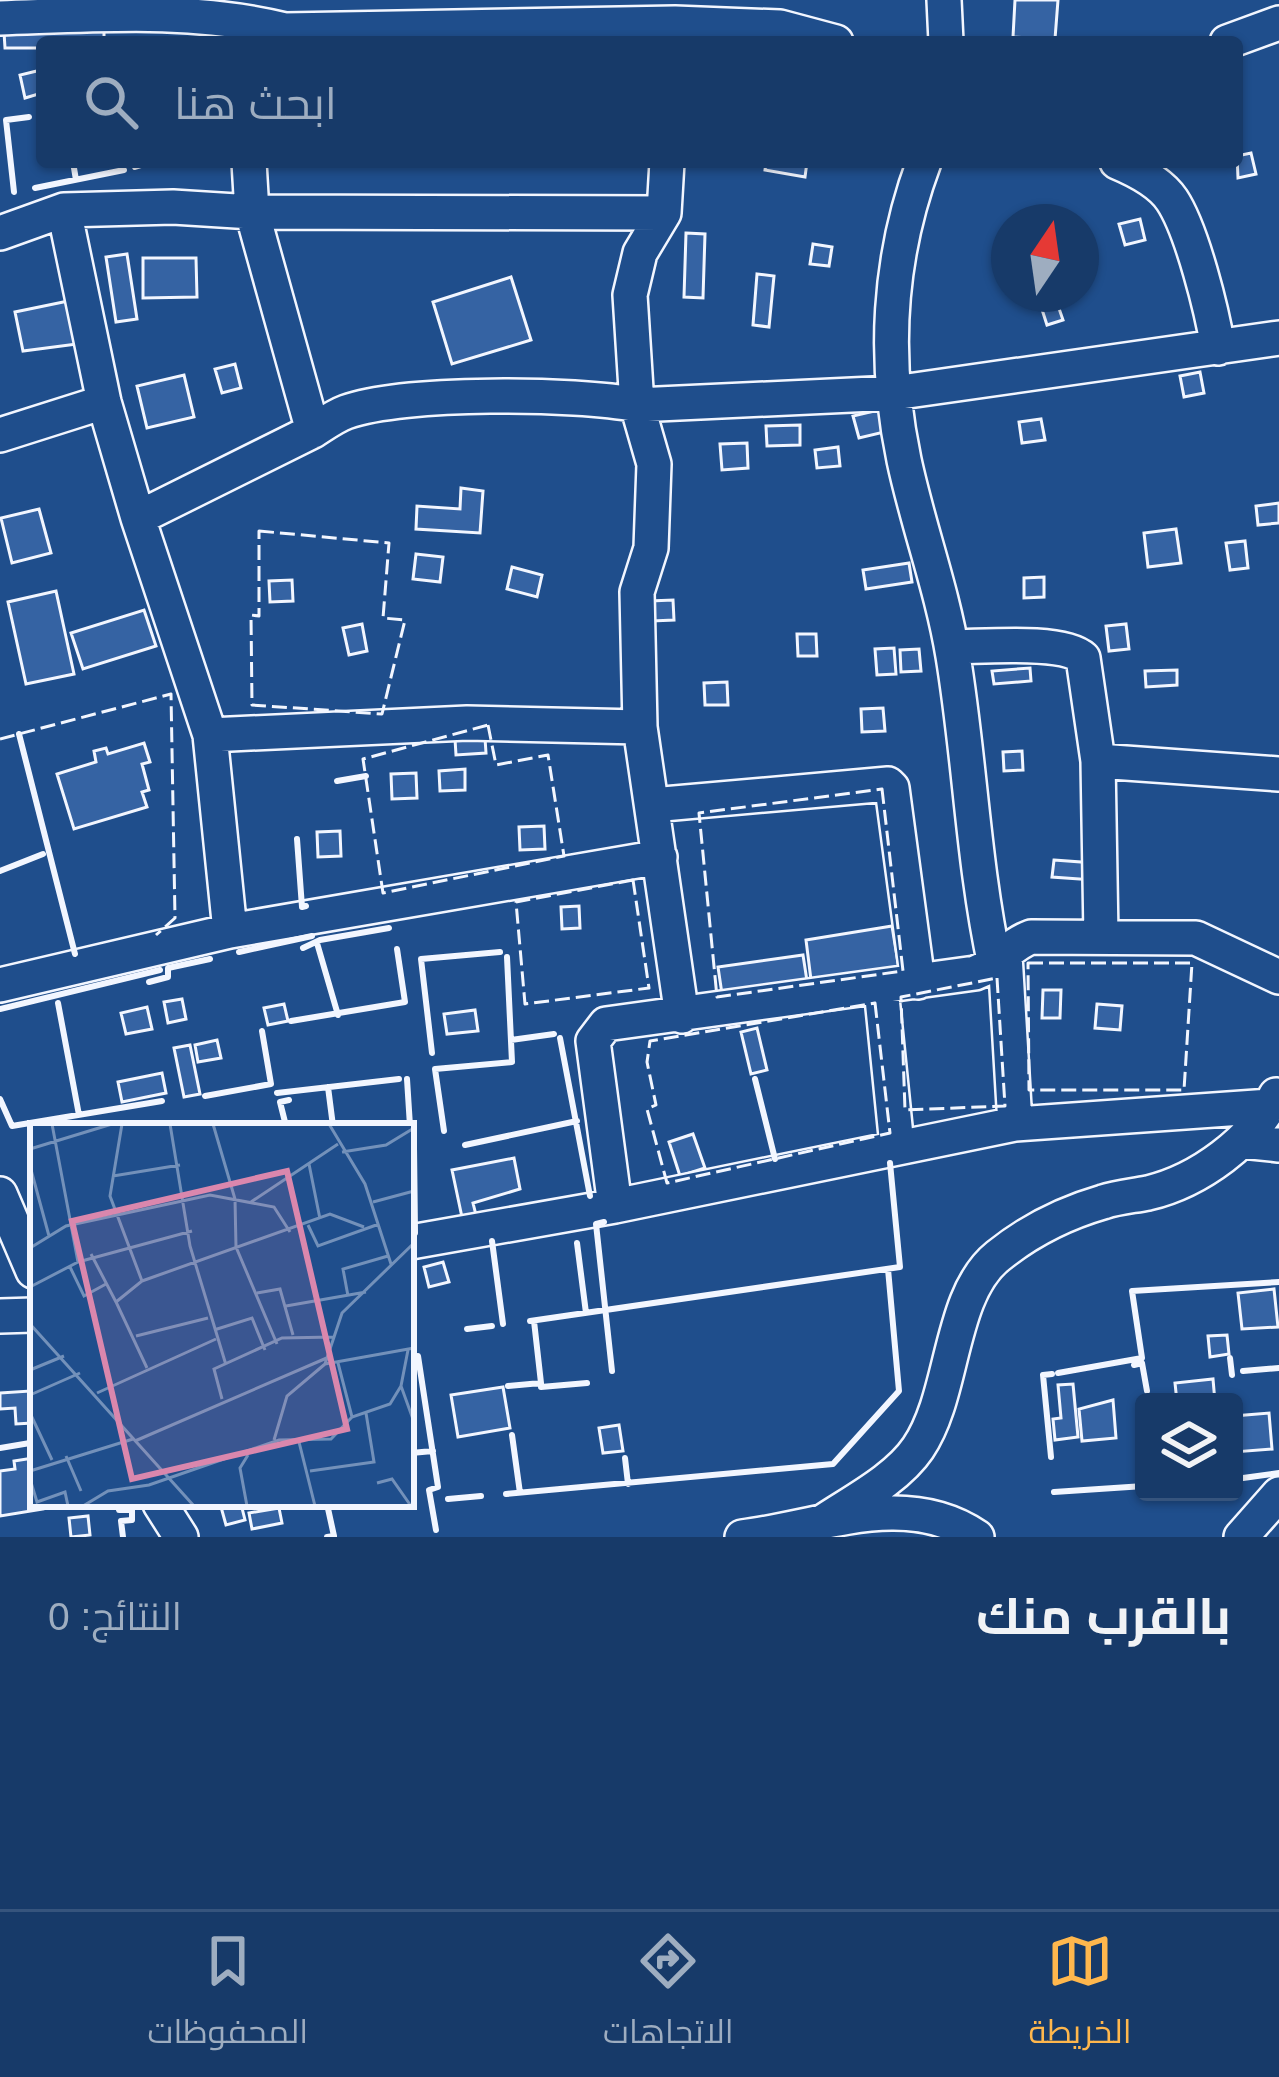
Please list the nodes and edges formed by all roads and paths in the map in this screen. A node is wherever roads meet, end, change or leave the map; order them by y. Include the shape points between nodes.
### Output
1 (944, 0) edge
2 (0, 18) edge
3 (241, 20) edge
4 (675, 22) edge
5 (1279, 23) edge
6 (821, 36) edge
7 (946, 36) edge
8 (1243, 36) edge
9 (248, 168) edge
10 (667, 168) edge
11 (922, 168) edge
12 (1129, 168) edge
13 (64, 210) junction
14 (252, 212) junction
15 (664, 213) junction
16 (0, 233) edge
17 (1279, 338) edge
18 (1218, 348) junction
19 (894, 392) junction
20 (104, 402) junction
21 (637, 405) junction
22 (314, 430) junction
23 (0, 435) edge
24 (138, 518) junction
25 (952, 647) junction
26 (640, 727) junction
27 (210, 735) junction
28 (1098, 761) junction
29 (1279, 774) edge
30 (652, 805) junction
31 (660, 857) junction
32 (230, 931) junction
33 (1100, 936) junction
34 (1000, 960) junction
35 (1279, 976) edge
36 (918, 982) junction
37 (0, 985) edge
38 (881, 988) junction
39 (682, 1016) junction
40 (1275, 1097) edge
41 (1015, 1124) junction
42 (1242, 1141) junction
43 (1279, 1145) edge
44 (897, 1146) junction
45 (0, 1194) edge
46 (615, 1206) junction
47 (414, 1241) edge
48 (30, 1264) edge
49 (30, 1315) edge
50 (0, 1316) edge
51 (1279, 1494) edge
52 (162, 1507) edge
53 (824, 1521) junction
54 (181, 1537) edge
55 (742, 1537) edge
56 (977, 1537) edge
57 (1241, 1537) edge

1 - 7 street
2 - 3 street
3 - 4 street via 285,30
4 - 6 street
5 - 8 street
9 - 14 street
10 - 15 street
11 - 19 street via 896,251
12 - 18 street via 1173,201
13 - 14 street
13 - 16 street
13 - 20 street
14 - 15 street
14 - 22 street
15 - 21 street via 640,253 629,295
17 - 18 street
18 - 19 street
19 - 21 street
19 - 25 street
20 - 23 street
20 - 24 street
21 - 22 street via 604,398 423,400 343,412
21 - 26 street via 654,464 651,548 637,592
22 - 24 street
24 - 27 street
25 - 28 street via 1076,651
25 - 34 street via 980,890
26 - 27 street via 467,723
26 - 30 street
27 - 32 street
28 - 29 street
28 - 33 street
30 - 31 street
30 - 36 street via 888,784
31 - 32 street
31 - 39 street
32 - 37 street
33 - 34 street via 1031,937
33 - 35 street via 1196,938
34 - 36 street via 975,973
34 - 41 street
36 - 38 street
38 - 39 street
38 - 44 street
39 - 46 street via 605,1024 595,1034
40 - 41 street
40 - 42 street
41 - 44 street
42 - 43 street
42 - 53 street via 1170,1185 1036,1229 983,1269 916,1451
44 - 46 street
45 - 48 street
46 - 47 street
49 - 50 street
51 - 57 street
52 - 54 street
53 - 55 street
53 - 56 street via 910,1514

